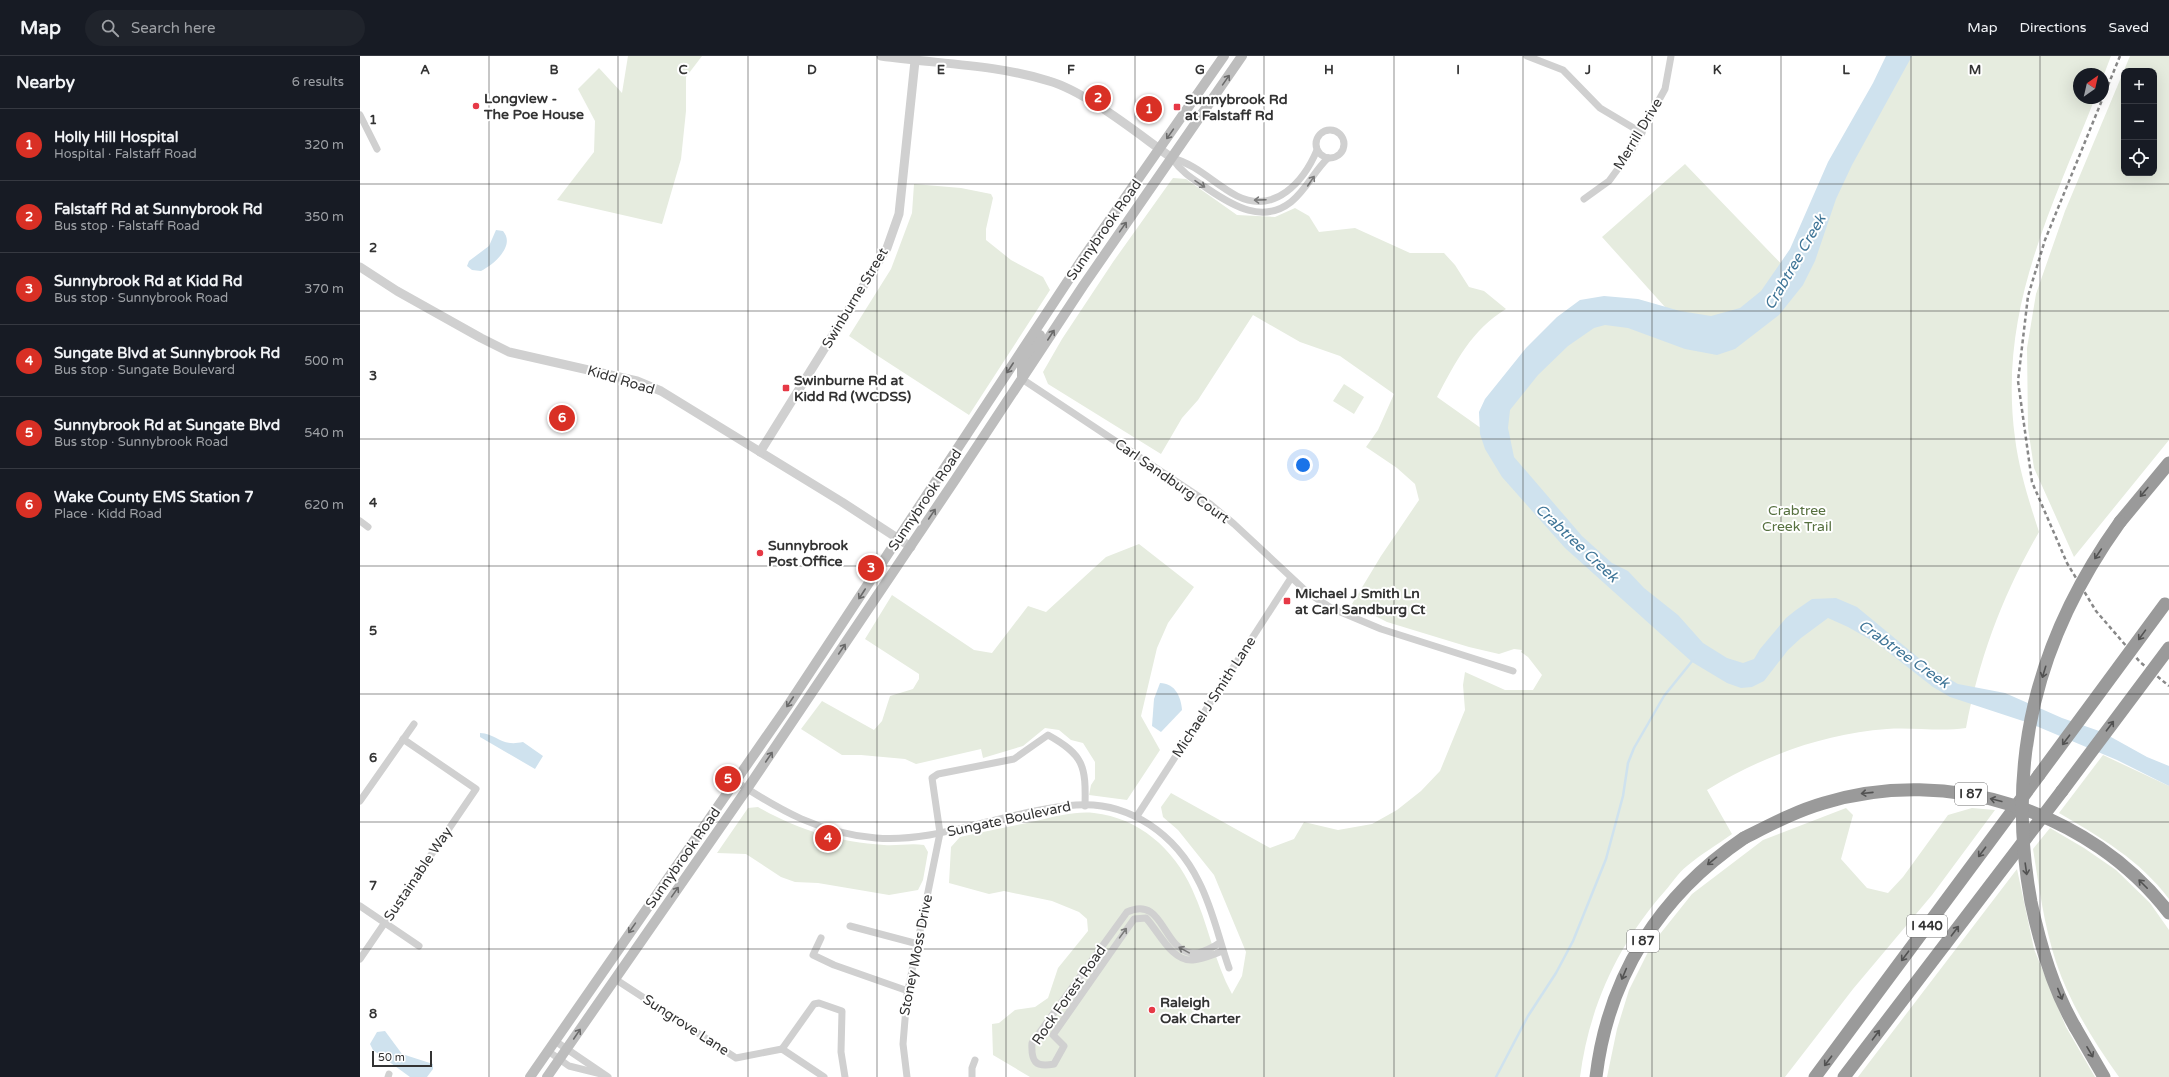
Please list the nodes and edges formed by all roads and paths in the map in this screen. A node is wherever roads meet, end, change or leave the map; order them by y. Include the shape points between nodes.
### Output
1 (881, 56) edge
2 (1224, 56) edge
3 (1242, 56) edge
4 (1527, 56) edge
5 (1672, 56) edge
6 (915, 59) edge
7 (360, 115) edge
8 (1642, 132) junction
9 (377, 149) dead end
10 (1159, 149) junction
11 (1317, 150) junction
12 (1172, 158) junction
13 (1328, 158) junction
14 (1584, 199) dead end
15 (360, 267) edge
16 (1048, 313) junction
17 (1022, 379) junction
18 (760, 452) junction
19 (2169, 463) edge
20 (360, 521) edge
21 (368, 527) dead end
22 (899, 538) junction
23 (911, 546) junction
24 (1291, 578) junction
25 (2167, 601) edge
26 (2169, 648) edge
27 (1513, 672) dead end
28 (414, 724) dead end
29 (403, 739) junction
30 (735, 781) junction
31 (747, 790) junction
32 (360, 802) edge
33 (1085, 806) junction
34 (1137, 816) junction
35 (940, 833) junction
36 (360, 906) edge
37 (2169, 913) edge
38 (385, 922) junction
39 (850, 926) dead end
40 (821, 938) dead end
41 (1220, 943) junction
42 (918, 944) junction
43 (419, 946) dead end
44 (1223, 951) junction
45 (360, 958) edge
46 (1229, 968) dead end
47 (615, 980) junction
48 (908, 991) junction
49 (555, 1041) junction
50 (782, 1049) junction
51 (567, 1050) junction
52 (548, 1051) junction
53 (559, 1060) junction
54 (975, 1060) dead end
55 (606, 1076) edge
56 (530, 1077) edge
57 (547, 1077) edge
58 (824, 1077) edge
59 (845, 1077) edge
60 (907, 1077) edge
61 (972, 1077) edge
62 (1596, 1077) edge
63 (1815, 1077) edge
64 (1844, 1077) edge
65 (2104, 1077) edge

1 - 6 street
2 -> 10 main road, Sunnybrook Road
12 -> 3 main road, Sunnybrook Road
4 - 8 street via 1563,70 1600,108
5 - 8 street, Merrill Drive via 1665,89
6 - 10 street via 1013,72 1050,81 1079,94
6 - 18 street, Swinburne Street via 899,214 887,248
7 - 9 street
8 - 14 street, Merrill Drive via 1609,181
10 - 12 street
10 - 16 main road, Sunnybrook Road
11 -> 12 street via 1288,193 1262,201 1238,197 1187,162
11 - 13 street
11 - 13 street via 1316,140 1321,132 1331,129 1340,133 1344,143 1343,150 1337,156
12 -> 13 street via 1180,171 1228,203 1244,210 1260,212 1276,210 1290,203 1304,191
17 -> 12 main road, Sunnybrook Road
15 - 18 street, Kidd Road via 462,328 509,352 637,381 683,403
16 - 17 main road via 1045,327 1022,366
16 -> 22 main road, Sunnybrook Road
23 -> 17 main road, Sunnybrook Road
17 - 24 street, Carl Sandburg Court via 1210,504
18 - 22 street, Kidd Road
19 -> 65 highway, bridge via 2120,522 2095,557 2074,594 2053,643 2035,702 2027,740 2022,791 2025,868 2035,923 2049,968 2075,1027
20 - 21 street
22 - 23 street, Kidd Road
22 -> 30 main road, Sunnybrook Road
31 -> 23 main road, Sunnybrook Road
24 - 27 street, Carl Sandburg Court via 1331,608 1356,620
24 - 34 street, Michael J Smith Lane
25 -> 63 highway, I 440, bridge
64 -> 26 highway, I 440, bridge
28 - 29 street
29 - 32 street
29 - 38 street, Sustainable Way via 476,789
30 - 31 street, Sungate Boulevard
30 -> 49 main road, Sunnybrook Road
31 - 35 street, Sungate Boulevard via 796,818 840,832 876,838
47 -> 31 main road, Sunnybrook Road
33 - 34 street, Sungate Boulevard via 1121,810
33 - 35 street, Sungate Boulevard via 1057,807
33 - 35 street, Stoney Moss Drive via 1086,777 1079,759 1066,745 1048,735 1014,759 938,774 932,778
34 - 41 street, Sungate Boulevard via 1172,842 1192,869 1200,884
35 - 42 street, Stoney Moss Drive
36 - 38 street
37 -> 62 highway, I 87, bridge via 2130,870 2102,849 2035,812 1998,800 1931,790 1858,794 1824,803 1783,818 1744,838 1700,872 1672,900 1629,962 1613,1000 1604,1031
38 - 43 street
38 - 45 street, Sustainable Way
39 - 42 street
40 - 48 street via 813,955
41 - 44 street, Sungate Boulevard
41 -> 44 street, Rock Forest Road via 1200,953 1191,953 1178,946 1158,917 1147,909 1136,908 1127,912 1032,1043 1031,1055 1036,1062 1044,1066 1054,1064 1064,1046 1053,1035 1134,919 1146,918 1180,957 1191,960
42 - 48 street, Stoney Moss Drive
44 - 46 street, Sungate Boulevard
47 - 50 street, Sungrove Lane via 736,1058
51 -> 47 main road, Sunnybrook Road
48 - 60 street, Stoney Moss Drive via 903,1029
49 - 51 street
49 - 52 main road, Sunnybrook Road
50 - 58 street
50 - 59 street via 814,1004 819,1003 842,1011 841,1052
51 - 53 main road, Sunnybrook Road
51 - 55 street
52 - 53 street
52 - 56 main road, Sunnybrook Road
53 - 55 street via 580,1070
53 - 57 main road, Sunnybrook Road
54 - 61 street

